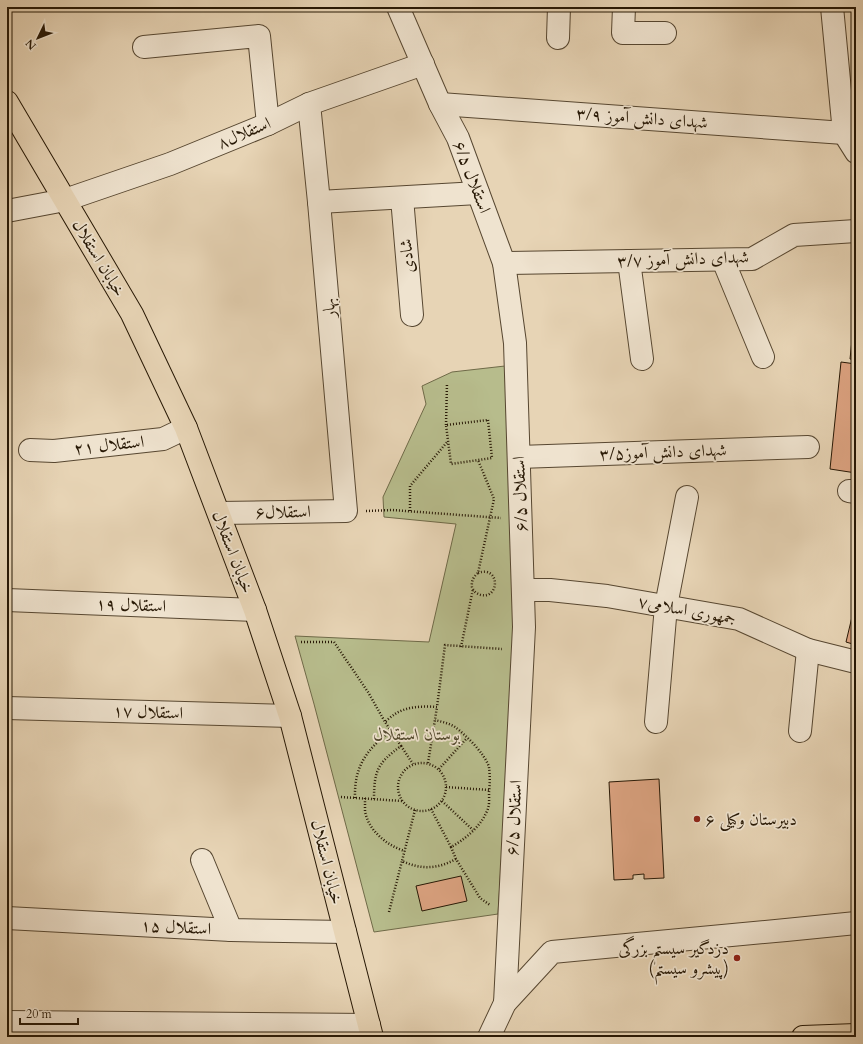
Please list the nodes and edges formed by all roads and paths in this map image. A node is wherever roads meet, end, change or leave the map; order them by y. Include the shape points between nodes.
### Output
1 (398, 7) edge
2 (559, 7) edge
3 (624, 7) edge
4 (832, 7) edge
5 (665, 33) dead end
6 (558, 38) dead end
7 (144, 48) dead end
8 (423, 64) junction
9 (7, 102) edge
10 (309, 104) junction
11 (440, 104) junction
12 (268, 124) junction
13 (844, 133) junction
14 (856, 152) edge
15 (478, 193) junction
16 (402, 198) junction
17 (65, 200) junction
18 (319, 202) junction
19 (7, 211) edge
20 (856, 231) edge
21 (723, 260) junction
22 (629, 261) junction
23 (504, 263) junction
24 (412, 315) dead end
25 (763, 357) dead end
26 (642, 359) dead end
27 (447, 383) dead end
28 (446, 425) junction
29 (186, 428) junction
30 (448, 441) junction
31 (808, 447) dead end
32 (30, 450) dead end
33 (519, 457) junction
34 (478, 460) junction
35 (687, 497) dead end
36 (346, 511) junction
37 (410, 511) junction
38 (219, 513) junction
39 (490, 517) junction
40 (521, 520) junction
41 (478, 573) junction
42 (473, 589) junction
43 (523, 590) junction
44 (7, 600) edge
45 (666, 606) junction
46 (255, 610) junction
47 (301, 642) dead end
48 (461, 647) junction
49 (523, 650) junction
50 (808, 650) junction
51 (856, 662) edge
52 (437, 707) junction
53 (7, 708) edge
54 (290, 716) junction
55 (435, 720) junction
56 (385, 722) junction
57 (656, 722) dead end
58 (800, 731) dead end
59 (391, 732) junction
60 (467, 738) junction
61 (401, 746) junction
62 (428, 763) junction
63 (413, 764) junction
64 (438, 769) junction
65 (446, 787) junction
66 (489, 790) junction
67 (341, 797) dead end
68 (355, 798) junction
69 (365, 798) junction
70 (374, 799) junction
71 (403, 801) junction
72 (442, 801) junction
73 (431, 809) junction
74 (415, 810) junction
75 (474, 830) junction
76 (451, 847) junction
77 (404, 850) junction
78 (456, 859) junction
79 (202, 860) dead end
80 (402, 861) junction
81 (510, 904) junction
82 (389, 912) dead end
83 (7, 918) edge
84 (856, 923) edge
85 (231, 930) junction
86 (345, 932) junction
87 (505, 1003) junction
88 (7, 1022) edge
89 (371, 1031) edge
90 (856, 1035) edge
91 (489, 1037) edge
92 (803, 1037) edge

1 - 8 street, استقلال ۶/۵
2 - 6 street
3 - 5 street via 623,32
4 - 13 street
7 - 12 street via 259,36
8 - 10 street, استقلال۸
8 - 11 street, استقلال ۶/۵
9 - 17 main road, خیابان استقلال
10 - 12 street, استقلال۸
10 - 18 street, بهار
11 - 13 street, شهدای دانش آموز ۳/۹
11 - 15 street, استقلال ۶/۵ via 458,138
12 - 17 street, استقلال۸ via 170,164
13 - 14 street
15 - 16 street
15 - 23 street, استقلال ۶/۵
16 - 18 street
16 - 24 street, شادی
17 - 19 street, استقلال۸
17 - 29 main road, خیابان استقلال via 132,314
18 - 36 street, بهار
20 - 21 street, شهدای دانش آموز ۳/۷ via 794,235 752,259
21 - 22 street, شهدای دانش آموز ۳/۷
21 - 25 street
22 - 23 street, شهدای دانش آموز ۳/۷
22 - 26 street
23 - 33 street, استقلال ۶/۵ via 515,343
27 - 28 path
28 - 30 path
28 - 34 path via 488,420 492,458
29 - 32 street, استقلال ۲۱ via 163,440
29 - 38 main road, خیابان استقلال
30 - 34 path via 451,464
30 - 37 path via 410,486
31 - 33 street, شهدای دانش آموز۳/۵
33 - 40 street, استقلال ۶/۵
34 - 39 path via 494,499
35 - 45 street
36 - 37 path
36 - 38 street, استقلال۶
37 - 39 path
38 - 46 main road, خیابان استقلال
39 - 40 path
39 - 41 path
40 - 43 street, استقلال ۶/۵
41 - 42 path via 473,578
41 - 42 path via 486,572 492,575 495,587 486,595 479,594
42 - 48 path
43 - 45 street, جمهوری اسلامی۷ via 607,596
43 - 49 street, استقلال ۶/۵
44 - 46 street, استقلال ۱۹
45 - 50 street, جمهوری اسلامی۷ via 739,619
45 - 57 street
46 - 54 main road, خیابان استقلال
47 - 56 path via 334,642
48 - 49 path
48 - 52 path via 445,645
49 - 81 street, استقلال ۶/۵
50 - 51 street, جمهوری اسلامی۷
50 - 58 street
52 - 55 path
52 - 56 path via 409,709 397,713
53 - 54 street, استقلال ۱۷
54 - 86 main road, خیابان استقلال
55 - 60 path via 455,727
55 - 62 path
56 - 59 path
59 - 61 path
59 - 68 path via 370,749 359,768
60 - 64 path
60 - 66 path via 489,768
61 - 63 path
61 - 70 path via 380,764 375,780
62 - 63 path
62 - 64 path
63 - 71 path via 399,778 399,794
64 - 65 path via 444,775
65 - 66 path
65 - 72 path
66 - 75 path via 489,807
67 - 68 path
68 - 69 path
69 - 70 path
69 - 77 path via 365,811 373,829 390,844
70 - 71 path
71 - 74 path
72 - 73 path
72 - 75 path
73 - 74 path
73 - 76 path
74 - 77 path
75 - 76 path
76 - 78 path
77 - 80 path
78 - 80 path via 438,867 427,868
78 - 81 path via 480,898 489,905
79 - 85 street
80 - 82 path
81 - 87 street, استقلال ۶/۵
83 - 85 street, استقلال ۱۵
84 - 87 street via 552,952
85 - 86 street, استقلال ۱۵
86 - 89 main road, خیابان استقلال
87 - 91 street
88 - 89 street
90 - 92 main road

